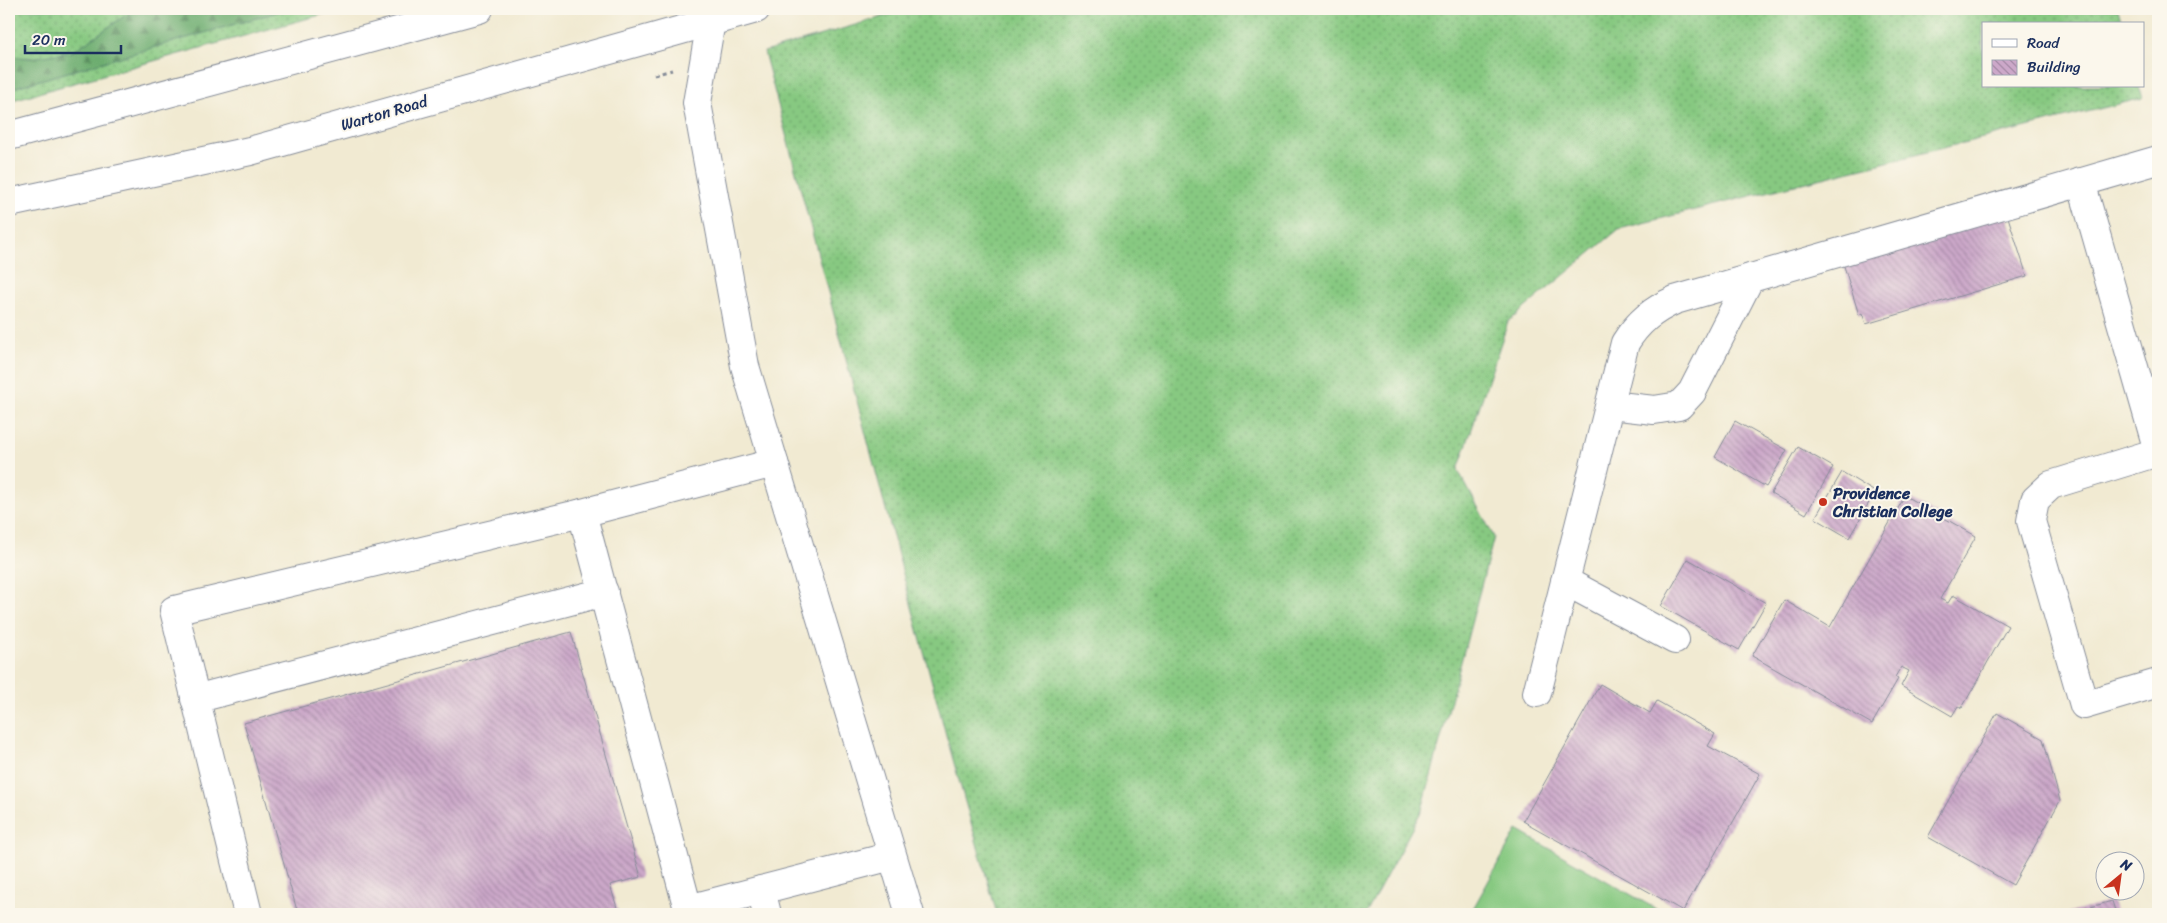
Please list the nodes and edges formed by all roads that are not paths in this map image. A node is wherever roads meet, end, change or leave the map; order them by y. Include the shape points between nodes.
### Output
1 (479, 9) edge
2 (756, 9) edge
3 (709, 15) edge
4 (9, 136) edge
5 (2158, 160) edge
6 (2081, 182) junction
7 (9, 203) edge
8 (1750, 278) junction
9 (1610, 405) junction
10 (2158, 452) edge
11 (774, 463) junction
12 (582, 513) junction
13 (1566, 581) junction
14 (604, 592) junction
15 (1675, 640) dead end
16 (2158, 683) edge
17 (1537, 693) dead end
18 (195, 698) junction
19 (892, 856) junction
20 (764, 902) edge
21 (248, 914) edge
22 (910, 914) edge

1 - 4 main road
2 - 3 main road, Warton Road
3 - 7 main road, Warton Road via 250,151
3 - 11 main road via 697,103 745,366
5 - 6 main road
6 - 8 main road
6 - 10 main road
8 - 9 main road via 1675,300 1658,307 1646,317 1625,343
8 - 9 main road via 1692,392 1678,406 1654,410
9 - 13 main road
10 - 16 main road via 2051,485 2035,500 2031,522 2084,705
11 - 12 main road
11 - 19 main road
12 - 14 main road
12 - 18 main road via 174,610
13 - 15 main road
13 - 17 main road
14 - 18 main road
14 - 20 main road via 688,910
18 - 21 main road
19 - 20 main road
19 - 22 main road

